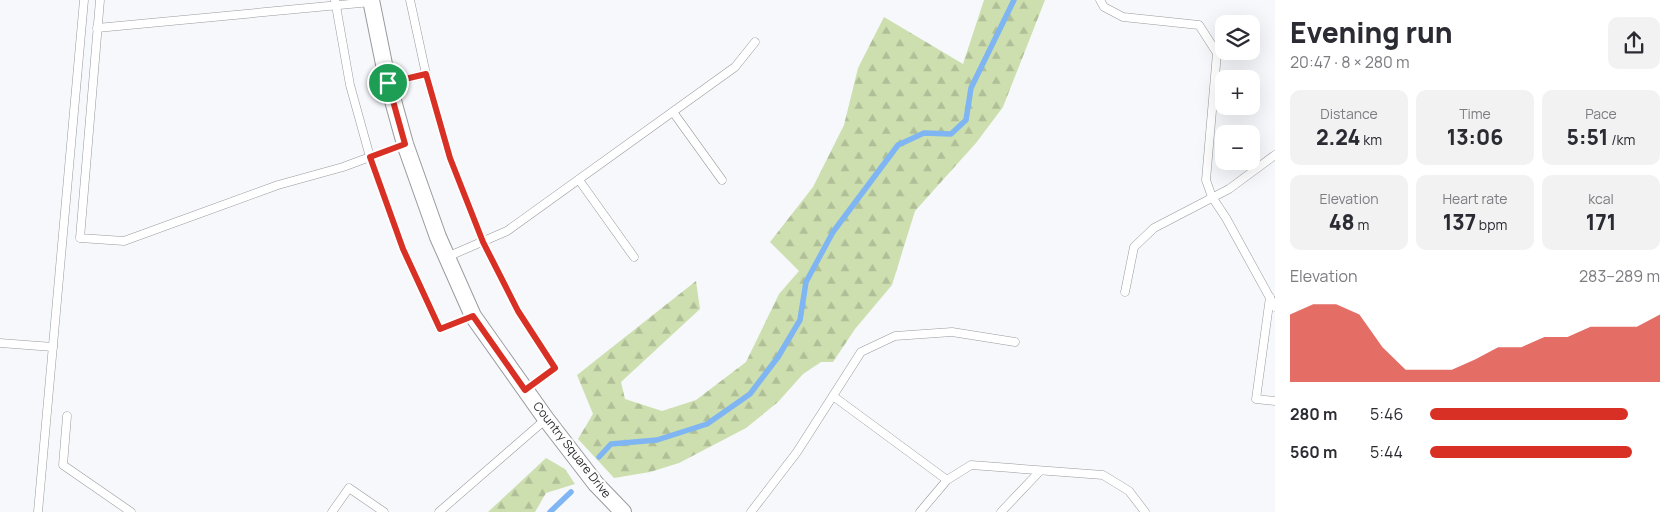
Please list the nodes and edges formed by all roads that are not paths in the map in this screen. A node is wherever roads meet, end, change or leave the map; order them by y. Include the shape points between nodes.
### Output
1 (84, 0) edge
2 (100, 0) edge
3 (410, 0) edge
4 (1100, 0) edge
5 (371, 1) edge
6 (335, 3) edge
7 (97, 28) junction
8 (755, 42) dead end
9 (426, 74) junction
10 (388, 83) junction
11 (673, 112) junction
12 (405, 144) junction
13 (1275, 155) edge
14 (370, 157) junction
15 (579, 180) junction
16 (722, 180) dead end
17 (1212, 197) junction
18 (483, 242) junction
19 (447, 257) junction
20 (634, 257) dead end
21 (1125, 292) dead end
22 (1272, 295) edge
23 (1275, 306) edge
24 (473, 316) junction
25 (1015, 342) dead end
26 (0, 343) edge
27 (53, 347) junction
28 (525, 390) junction
29 (833, 396) junction
30 (1275, 401) edge
31 (67, 416) dead end
32 (546, 419) junction
33 (1040, 471) junction
34 (947, 480) junction
35 (38, 512) edge
36 (130, 512) edge
37 (332, 512) edge
38 (384, 512) edge
39 (439, 512) edge
40 (623, 512) edge
41 (751, 512) edge
42 (920, 512) edge
43 (1001, 512) edge
44 (1145, 512) edge

1 - 27 lane
2 - 7 lane
3 - 9 lane
4 - 17 lane via 1104,7 1123,17 1199,25 1217,53 1206,180
5 - 6 lane
5 - 10 street, Country Square Drive
6 - 7 lane
6 - 14 lane via 350,85
7 - 14 lane via 80,238 124,241 278,185
8 - 11 lane via 735,67
9 - 10 lane
9 - 18 lane via 450,158
10 - 12 street, Country Square Drive
11 - 15 lane
11 - 16 lane
12 - 14 lane
12 - 19 street, Country Square Drive
13 - 17 lane via 1229,189
14 - 24 lane via 403,249 440,329
15 - 18 lane via 507,231
15 - 20 lane
17 - 21 lane via 1154,228 1134,247
17 - 22 lane
18 - 19 lane
18 - 28 lane via 518,311 555,368
19 - 24 street, Country Square Drive
22 - 23 lane
22 - 30 lane via 1256,399
24 - 28 street, Country Square Drive
25 - 29 lane via 952,332 895,336 861,352
26 - 27 lane
27 - 35 lane
28 - 32 street, Country Square Drive
29 - 34 lane
29 - 41 lane via 798,452
31 - 36 lane via 63,464
32 - 39 lane
32 - 40 street, Country Square Drive via 596,484
33 - 34 lane via 971,466
33 - 43 lane
33 - 44 lane via 1103,475 1129,491
34 - 42 lane
37 - 38 lane via 349,488

